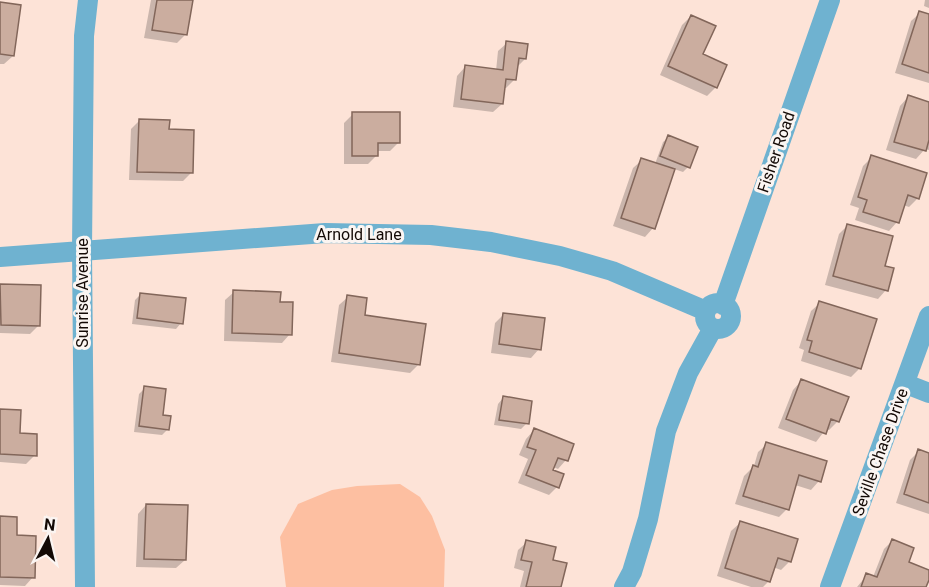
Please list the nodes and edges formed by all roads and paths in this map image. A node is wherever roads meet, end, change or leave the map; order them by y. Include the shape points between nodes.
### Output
1 (88, 0) edge
2 (830, 0) edge
3 (82, 250) junction
4 (0, 257) edge
5 (714, 315) junction
6 (929, 316) edge
7 (906, 384) junction
8 (929, 393) edge
9 (85, 587) edge
10 (624, 587) edge
11 (830, 587) edge

1 - 3 street, Sunrise Avenue via 84,36
2 - 5 street, Fisher Road
3 - 4 street, Arnold Lane
3 - 5 street, Arnold Lane via 325,232 431,235 560,256 612,271
3 - 9 street, Sunrise Avenue
5 - 10 street, Fisher Road via 666,431 648,519
6 - 7 street, Seville Chase Drive
7 - 8 street
7 - 11 street, Seville Chase Drive

